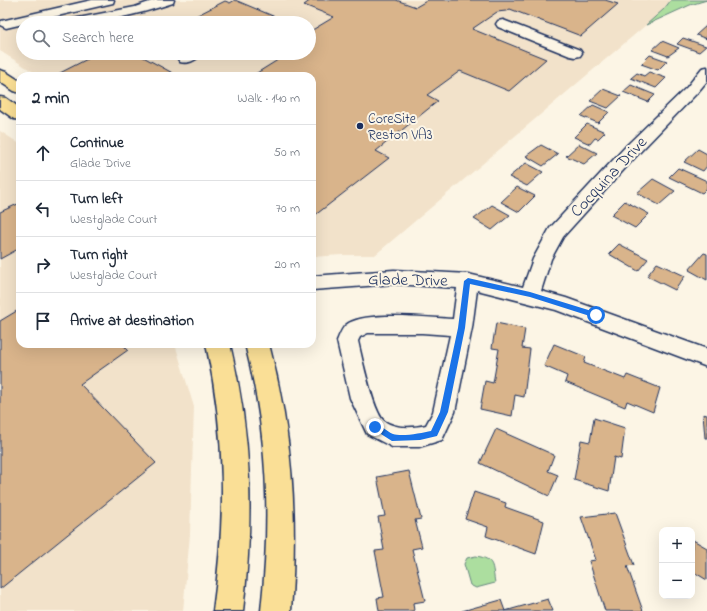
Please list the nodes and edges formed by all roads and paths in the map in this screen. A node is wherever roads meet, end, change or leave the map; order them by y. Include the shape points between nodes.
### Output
1 (108, 0) edge
2 (168, 0) edge
3 (24, 16) edge
4 (108, 16) edge
5 (16, 18) edge
6 (3, 20) edge
7 (503, 24) dead end
8 (16, 29) edge
9 (575, 53) dead end
10 (707, 71) edge
11 (0, 75) edge
12 (16, 85) edge
13 (699, 93) edge
14 (0, 102) edge
15 (16, 112) edge
16 (468, 281) junction
17 (316, 283) edge
18 (530, 294) junction
19 (462, 328) junction
20 (219, 348) edge
21 (258, 348) edge
22 (707, 358) edge
23 (228, 611) edge
24 (276, 611) edge

1 - 3 street
2 - 4 street
5 - 6 street
6 - 8 street
7 - 9 street
10 - 13 street, Cocquina Drive
11 - 12 main road
13 - 18 street, Cocquina Drive via 633,149 556,233 542,259
14 - 15 main road
16 - 17 street, Glade Drive via 394,277
16 - 18 street, Glade Drive
16 - 19 street
18 - 22 street, Glade Drive via 577,308
19 - 19 street via 366,325 353,331 348,341 361,398 375,427 392,437 420,437 434,433 444,412
20 - 23 main road via 230,398 237,463 236,540
21 - 24 main road via 268,386 276,442 280,558

